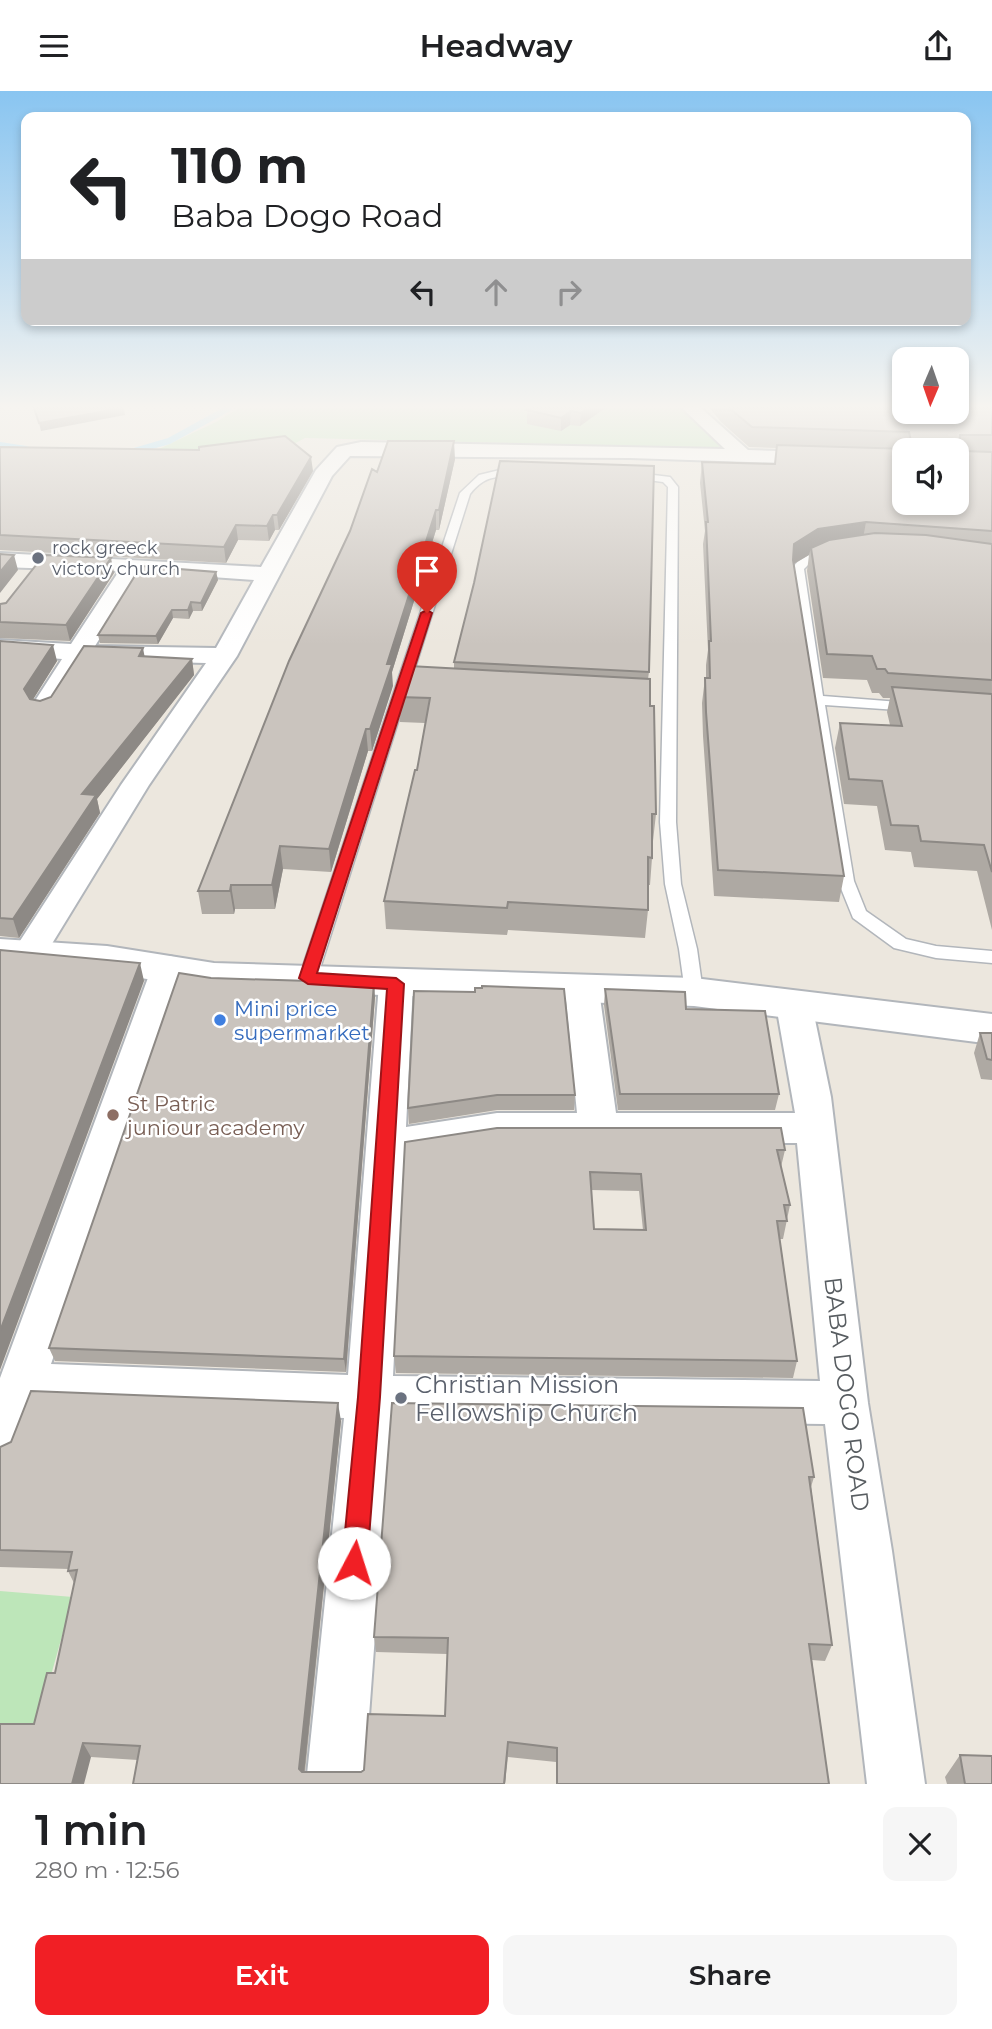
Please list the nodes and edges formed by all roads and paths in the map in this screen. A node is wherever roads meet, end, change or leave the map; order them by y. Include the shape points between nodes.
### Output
1 (316, 487) edge
2 (470, 487) edge
3 (673, 487) edge
4 (843, 551) edge
5 (0, 560) edge
6 (40, 561) junction
7 (134, 565) junction
8 (269, 574) junction
9 (24, 582) edge
10 (0, 647) edge
11 (80, 652) junction
12 (224, 656) junction
13 (817, 700) junction
14 (44, 706) edge
15 (931, 708) edge
16 (15, 952) edge
17 (992, 957) edge
18 (169, 967) junction
19 (308, 978) junction
20 (396, 984) junction
21 (582, 990) junction
22 (694, 992) junction
23 (794, 1005) junction
24 (992, 1029) edge
25 (598, 1127) junction
26 (815, 1128) junction
27 (385, 1145) junction
28 (22, 1384) junction
29 (369, 1397) junction
30 (845, 1403) junction
31 (0, 1443) edge
32 (335, 1784) edge
33 (896, 1784) edge

1 - 8 street
2 - 19 lane via 410,685
3 - 22 lane via 663,698 668,822 673,884
4 - 13 lane via 806,560 798,568
5 - 6 street
6 - 7 street
6 - 9 street
7 - 8 street
7 - 11 street
8 - 12 street
10 - 11 street
11 - 12 street
11 - 14 street
12 - 16 street
13 - 15 lane
13 - 17 lane via 846,881 859,915 900,944
16 - 18 street
18 - 19 street via 214,976
18 - 28 street
19 - 20 street
20 - 21 street
20 - 27 street
21 - 22 street
21 - 25 street
22 - 23 street
23 - 24 street
23 - 26 street, BABA DOGO ROAD
25 - 26 street
25 - 27 street via 496,1128
26 - 30 street, BABA DOGO ROAD
27 - 29 street
28 - 29 street
28 - 31 street
29 - 30 street
29 - 32 street
30 - 33 street, BABA DOGO ROAD

